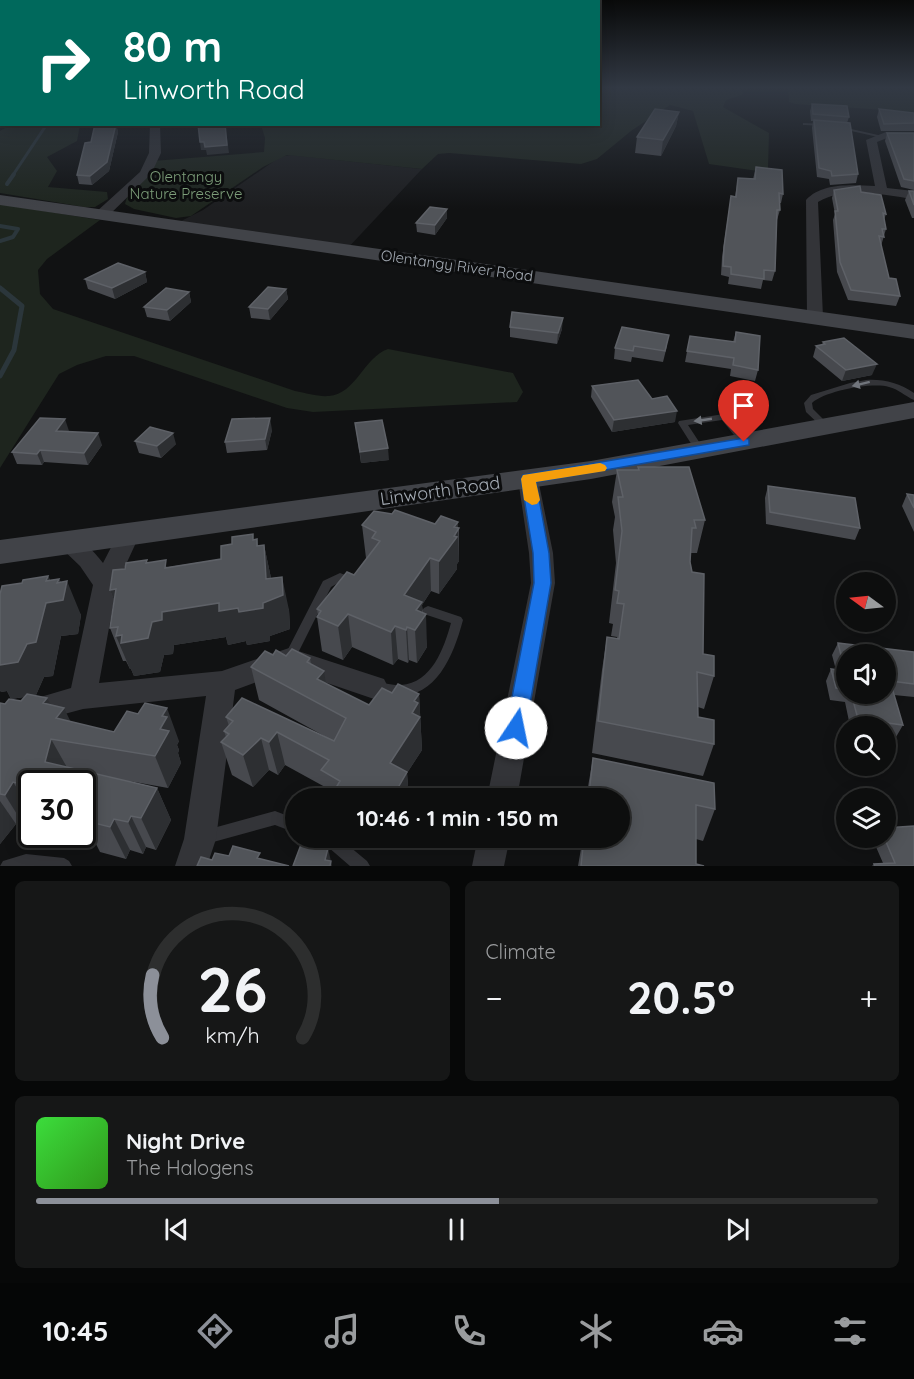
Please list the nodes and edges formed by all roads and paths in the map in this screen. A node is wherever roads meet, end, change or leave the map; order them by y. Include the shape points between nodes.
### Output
1 (155, 127) edge
2 (839, 127) edge
3 (878, 136) junction
4 (914, 136) edge
5 (882, 192) junction
6 (914, 195) edge
7 (0, 200) edge
8 (100, 216) junction
9 (815, 317) junction
10 (914, 332) edge
11 (914, 397) edge
12 (914, 410) edge
13 (827, 427) junction
14 (528, 479) junction
15 (129, 534) junction
16 (66, 542) junction
17 (0, 552) edge
18 (105, 584) junction
19 (363, 586) edge
20 (428, 611) dead end
21 (289, 659) junction
22 (222, 683) junction
23 (374, 687) joint
24 (83, 697) junction
25 (0, 722) edge
26 (504, 788) edge
27 (285, 822) edge
28 (340, 848) edge
29 (492, 848) edge
30 (196, 852) edge
31 (8, 866) edge
32 (64, 866) edge
33 (362, 866) edge
34 (488, 866) edge

1 - 8 street via 149,167
2 - 3 lane
3 - 4 street
3 - 5 street via 871,143
5 - 6 street
5 - 9 street via 837,191 812,200
7 - 8 main road, Olentangy River Road
8 - 9 main road, Olentangy River Road
9 - 10 main road, Olentangy River Road
11 -> 13 lane via 899,386 879,380 814,397 808,403 809,410
12 - 13 main road, Linworth Road
13 - 14 main road, Linworth Road
14 - 15 main road, Linworth Road
14 - 26 street via 543,583
15 - 16 main road, Linworth Road
15 - 18 street
16 - 17 main road, Linworth Road
16 - 18 street via 88,560
18 - 24 street
19 - 21 lane via 340,577 327,584
20 - 23 lane via 457,620 450,649 430,680 404,690
21 - 22 street
21 - 23 street
22 - 24 street
22 - 30 street
24 - 25 street
27 - 30 lane via 275,818
28 - 33 lane
29 - 34 street
31 - 32 lane via 26,862

